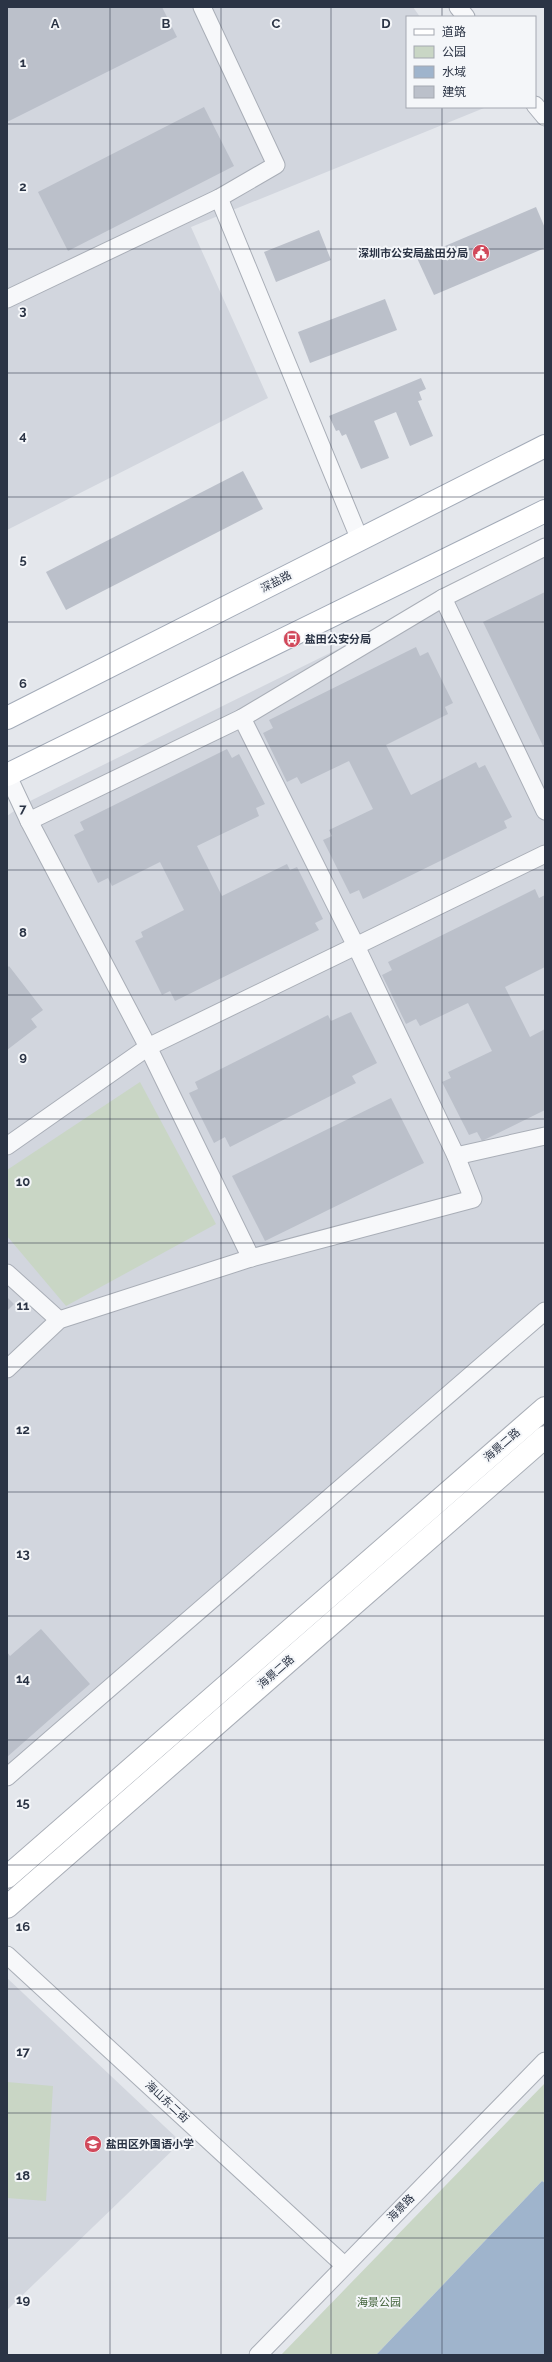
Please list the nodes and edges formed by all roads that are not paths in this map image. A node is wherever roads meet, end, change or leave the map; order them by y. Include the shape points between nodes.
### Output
1 (202, 7) edge
2 (458, 7) edge
3 (465, 16) edge
4 (536, 106) edge
5 (545, 117) edge
6 (219, 198) junction
7 (7, 298) edge
8 (545, 446) edge
9 (545, 511) edge
10 (360, 540) junction
11 (545, 547) edge
12 (443, 598) junction
13 (7, 718) edge
14 (242, 718) junction
15 (7, 775) edge
16 (545, 811) edge
17 (29, 821) junction
18 (545, 854) edge
19 (356, 946) junction
20 (148, 1047) junction
21 (545, 1136) edge
22 (7, 1146) edge
23 (456, 1156) junction
24 (251, 1258) junction
25 (7, 1273) edge
26 (545, 1311) edge
27 (58, 1320) junction
28 (7, 1369) edge
29 (545, 1408) edge
30 (545, 1437) edge
31 (7, 1777) edge
32 (7, 1877) edge
33 (7, 1907) edge
34 (7, 1955) edge
35 (545, 2061) edge
36 (344, 2265) junction
37 (258, 2355) edge

1 - 6 street via 276,165
2 - 3 street
4 - 5 street
6 - 7 street
6 - 10 street
8 - 10 street, 深盐路
9 - 15 street
10 - 13 street, 深盐路
11 - 12 street
12 - 14 street
12 - 16 street
14 - 17 street
14 - 19 street
15 - 17 street
17 - 20 street
18 - 19 street
19 - 20 street
19 - 23 street
20 - 22 street
20 - 24 street
21 - 23 street
23 - 24 street via 473,1198
24 - 27 street
25 - 27 street
26 - 31 street
27 - 28 street
29 - 32 street, 海景二路
30 - 33 street, 海景二路
34 - 36 street, 海山东二街
35 - 36 street, 海景路
36 - 37 street, 海景路

